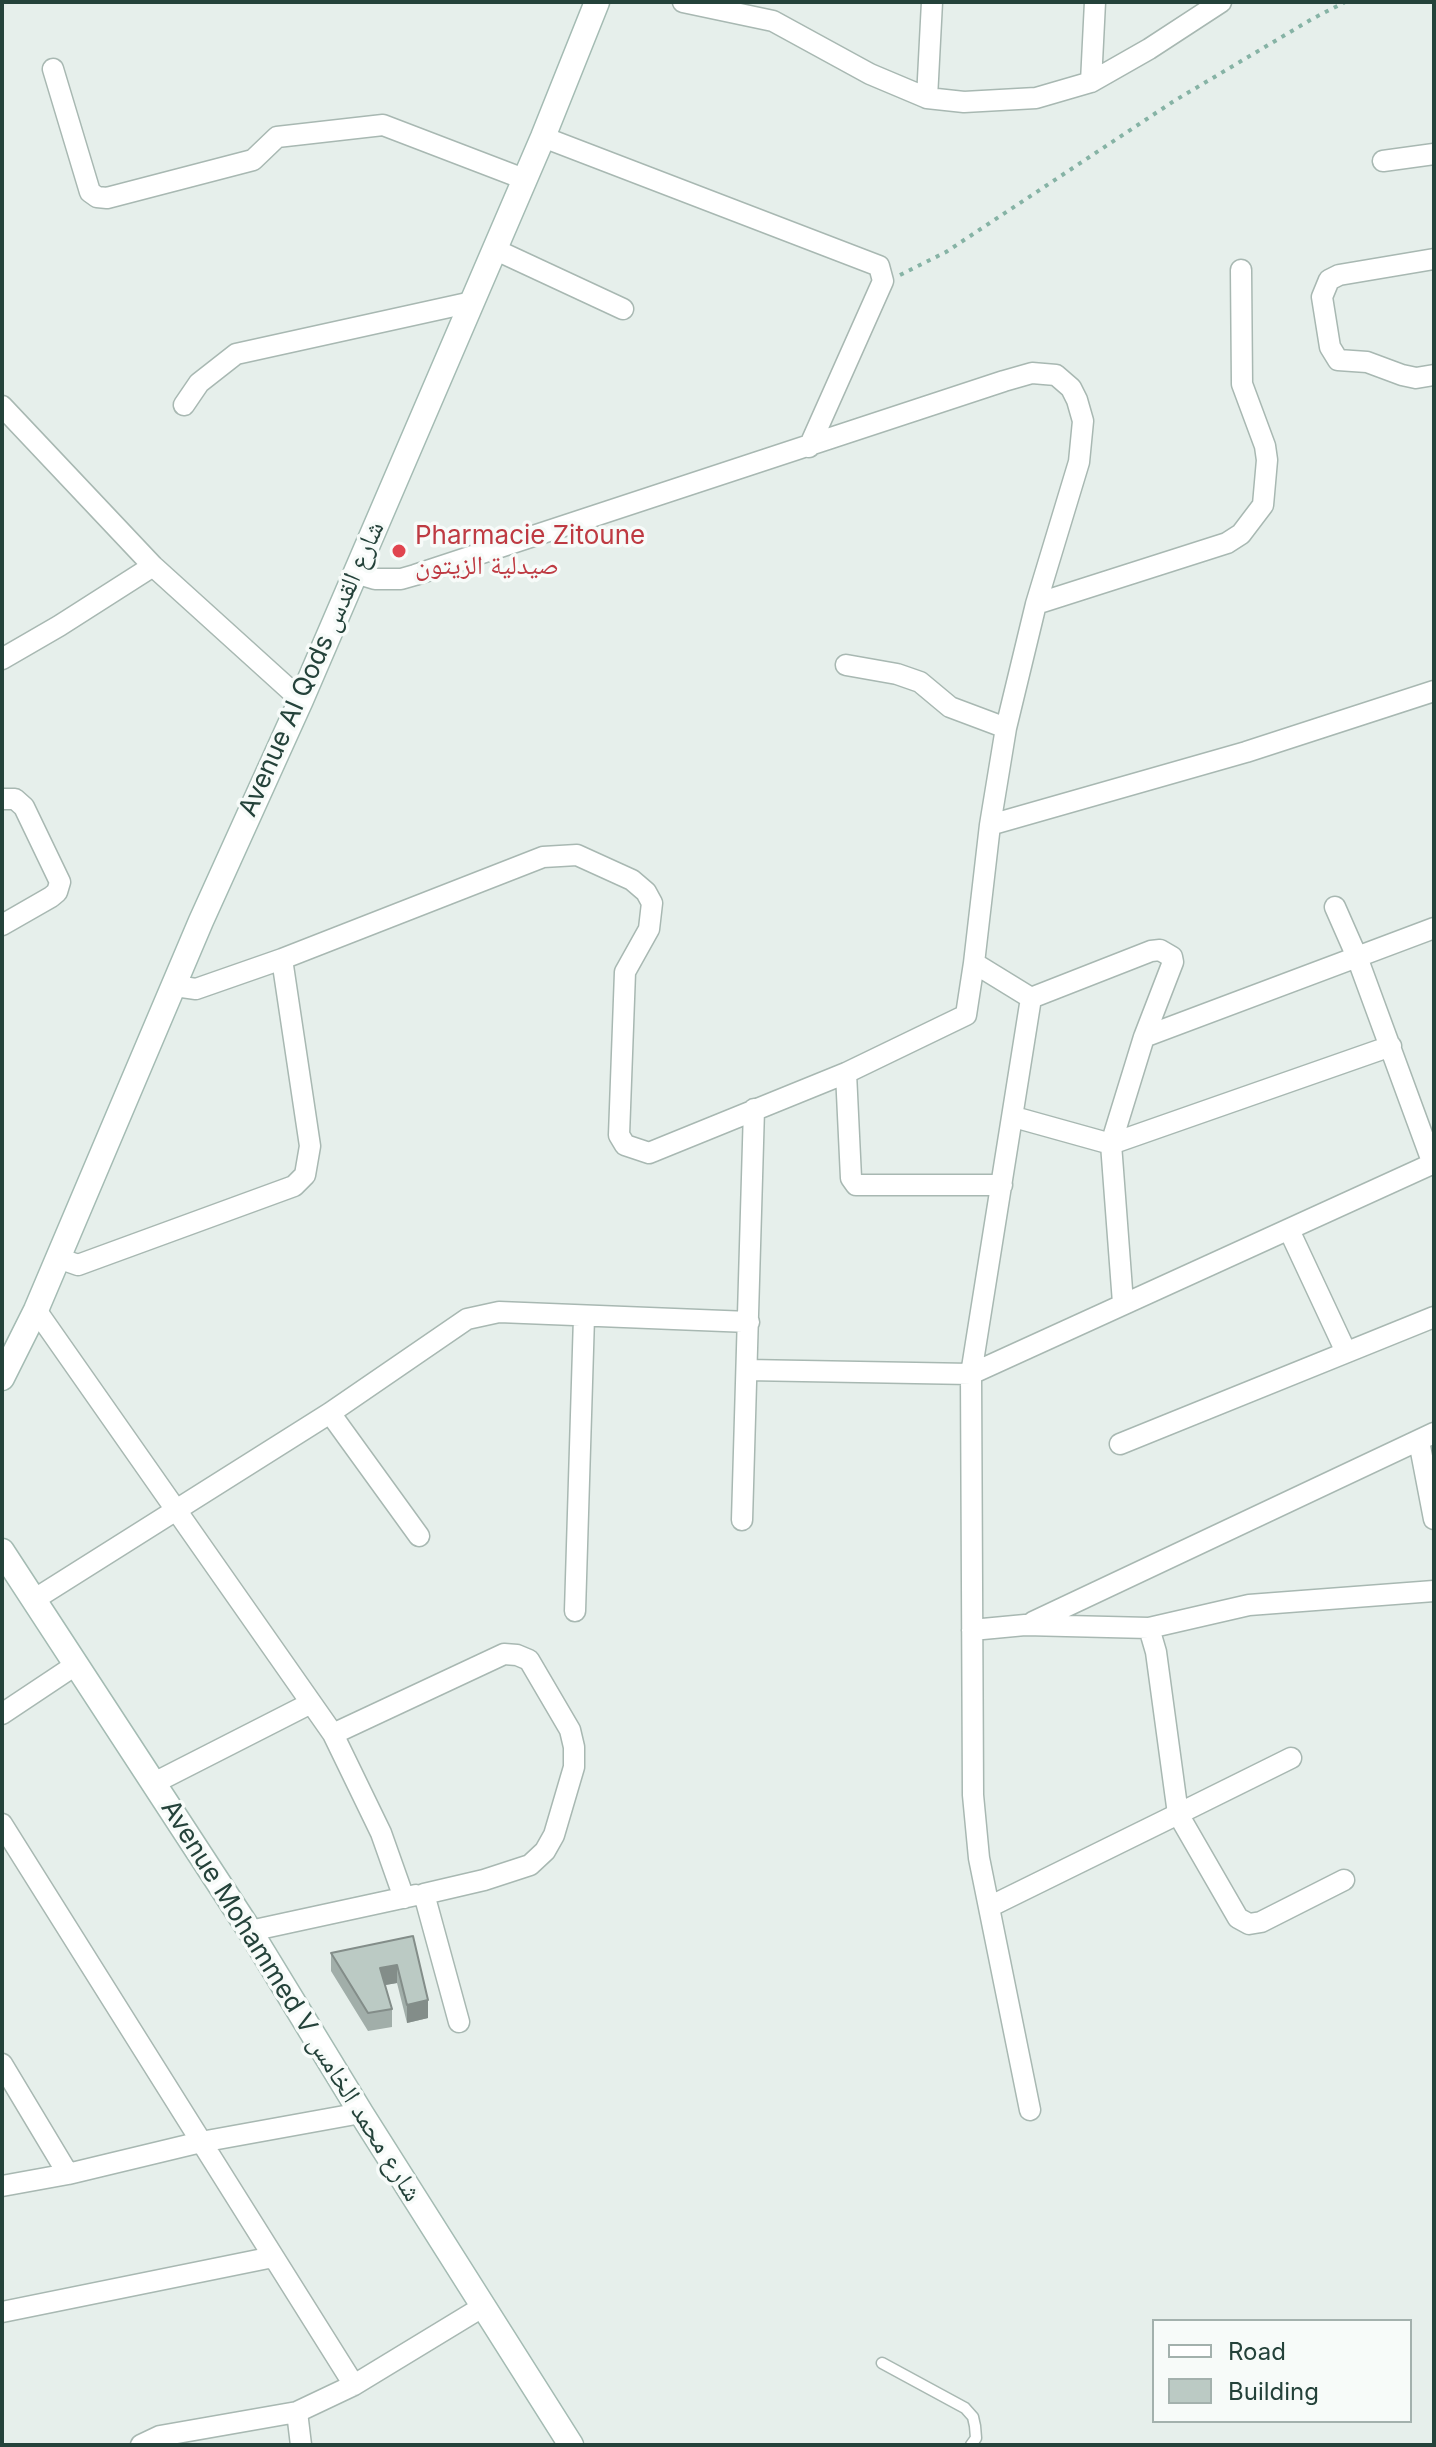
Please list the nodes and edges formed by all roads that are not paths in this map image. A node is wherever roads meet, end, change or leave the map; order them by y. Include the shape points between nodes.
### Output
1 (597, 2) edge
2 (683, 2) edge
3 (932, 2) edge
4 (1095, 2) edge
5 (1221, 2) edge
6 (53, 69) dead end
7 (1091, 82) junction
8 (927, 98) junction
9 (543, 137) junction
10 (1434, 154) edge
11 (1383, 161) dead end
12 (524, 179) junction
13 (494, 249) junction
14 (1434, 259) edge
15 (1241, 270) dead end
16 (472, 302) junction
17 (623, 309) dead end
18 (1434, 375) edge
19 (184, 405) dead end
20 (2, 406) edge
21 (809, 447) junction
22 (153, 566) junction
23 (355, 573) junction
24 (1036, 604) junction
25 (2, 659) edge
26 (846, 665) dead end
27 (1434, 691) edge
28 (301, 700) junction
29 (1006, 728) junction
30 (2, 799) edge
31 (990, 825) junction
32 (1335, 907) dead end
33 (2, 925) edge
34 (1434, 928) edge
35 (1357, 957) junction
36 (282, 959) junction
37 (974, 963) junction
38 (175, 986) junction
39 (1031, 998) junction
40 (1144, 1037) junction
41 (1391, 1046) junction
42 (846, 1073) junction
43 (754, 1109) junction
44 (1014, 1117) junction
45 (1111, 1144) junction
46 (1434, 1164) edge
47 (1002, 1185) junction
48 (1289, 1230) junction
49 (58, 1258) junction
50 (1123, 1303) junction
51 (36, 1310) junction
52 (584, 1317) junction
53 (1434, 1317) edge
54 (749, 1322) junction
55 (24, 1335) junction
56 (2, 1349) edge
57 (1346, 1352) junction
58 (747, 1370) junction
59 (971, 1374) junction
60 (2, 1378) edge
61 (330, 1413) junction
62 (1427, 1437) edge
63 (1120, 1444) dead end
64 (175, 1509) junction
65 (1434, 1519) edge
66 (742, 1520) dead end
67 (419, 1536) dead end
68 (5, 1550) edge
69 (1434, 1591) edge
70 (35, 1599) junction
71 (575, 1611) dead end
72 (1025, 1625) junction
73 (1149, 1628) junction
74 (972, 1630) junction
75 (77, 1664) junction
76 (311, 1703) junction
77 (2, 1714) edge
78 (333, 1734) junction
79 (1291, 1758) dead end
80 (154, 1783) junction
81 (1178, 1814) junction
82 (3, 1830) edge
83 (1344, 1880) dead end
84 (414, 1896) junction
85 (989, 1907) junction
86 (250, 1931) junction
87 (459, 2022) dead end
88 (2, 2064) edge
89 (1030, 2110) dead end
90 (361, 2113) junction
91 (201, 2142) junction
92 (68, 2174) junction
93 (2, 2186) edge
94 (273, 2257) junction
95 (484, 2306) junction
96 (2, 2312) edge
97 (882, 2363) dead end
98 (354, 2385) junction
99 (297, 2412) junction
100 (154, 2442) edge
101 (301, 2445) edge
102 (571, 2445) edge
103 (971, 2445) edge

1 - 9 street, Avenue Al Qods شارع القدس
2 - 8 street via 773,21 870,74
3 - 8 street
4 - 7 street
5 - 7 street
6 - 12 street via 90,192 97,197 253,160 277,137 383,125
7 - 8 street via 1036,98
9 - 12 street, Avenue Al Qods شارع القدس
9 - 21 street via 879,266 883,281
10 - 11 street
12 - 13 street, Avenue Al Qods شارع القدس
13 - 16 street, Avenue Al Qods شارع القدس
13 - 17 street
14 - 18 street via 1339,275 1329,280 1322,297 1330,347 1338,360 1367,362 1416,378
15 - 24 street via 1242,384 1265,446 1263,505 1227,543
16 - 19 street via 236,354 199,383
16 - 23 street, Avenue Al Qods شارع القدس
20 - 22 street
21 - 23 street via 401,579
21 - 24 street via 1032,373 1056,375 1071,388 1083,421 1079,462
22 - 25 street
22 - 28 street
23 - 28 street, Avenue Al Qods شارع القدس
24 - 29 street
26 - 29 street via 920,682 950,707
27 - 31 street via 1246,752
28 - 38 street, Avenue Al Qods شارع القدس
29 - 31 street
30 - 33 street via 15,799 24,807 60,882 51,897
31 - 37 street
32 - 35 street
34 - 35 street
35 - 40 street
35 - 41 street
36 - 38 street via 196,989
36 - 43 street via 543,857 577,855 632,880 652,903 649,929 625,972 619,1135 625,1145 649,1153
36 - 49 street via 310,1146 305,1175 294,1186 78,1265
37 - 39 street
37 - 42 street via 966,1015
38 - 49 street, Avenue Al Qods شارع القدس
39 - 40 street via 1160,950 1173,962
39 - 44 street
40 - 45 street
41 - 45 street
41 - 46 street
42 - 43 street
42 - 47 street via 851,1178 856,1185
43 - 54 street
44 - 45 street
44 - 47 street
45 - 50 street
46 - 48 street
47 - 59 street
48 - 50 street
48 - 57 street
49 - 51 street, Avenue Al Qods شارع القدس
50 - 59 street
51 - 55 street, Avenue Al Qods شارع القدس
51 - 64 street
52 - 54 street
52 - 61 street via 499,1312 467,1319
52 - 71 street
53 - 57 street
54 - 58 street
55 - 56 street
55 - 60 street, Avenue Al Qods شارع القدس
57 - 63 street
58 - 59 street
58 - 66 street
59 - 74 street
61 - 64 street
61 - 67 street
62 - 65 street
62 - 72 street
64 - 70 street
64 - 76 street
68 - 70 street, Avenue Mohammed V شارع محمد الخامس
69 - 73 street via 1249,1605
70 - 75 street, Avenue Mohammed V شارع محمد الخامس
72 - 73 street
72 - 74 street
73 - 81 street
74 - 85 street via 973,1795
75 - 77 street
75 - 80 street, Avenue Mohammed V شارع محمد الخامس
76 - 78 street
76 - 80 street
78 - 84 street
78 - 84 street via 504,1654 529,1660 570,1730 574,1767 545,1851 530,1865
79 - 81 street
80 - 86 street, Avenue Mohammed V شارع محمد الخامس
81 - 83 street via 1238,1918 1249,1924
81 - 85 street
82 - 91 street
84 - 86 street
84 - 87 street
85 - 89 street
86 - 90 street, Avenue Mohammed V شارع محمد الخامس
88 - 92 street
90 - 91 street
90 - 95 street, Avenue Mohammed V شارع محمد الخامس
91 - 92 street
91 - 94 street
92 - 93 street
94 - 96 street
94 - 98 street
95 - 98 street
95 - 102 street, Avenue Mohammed V شارع محمد الخامس
97 - 103 lane via 965,2408 975,2426
98 - 99 street
99 - 100 street
99 - 101 street

